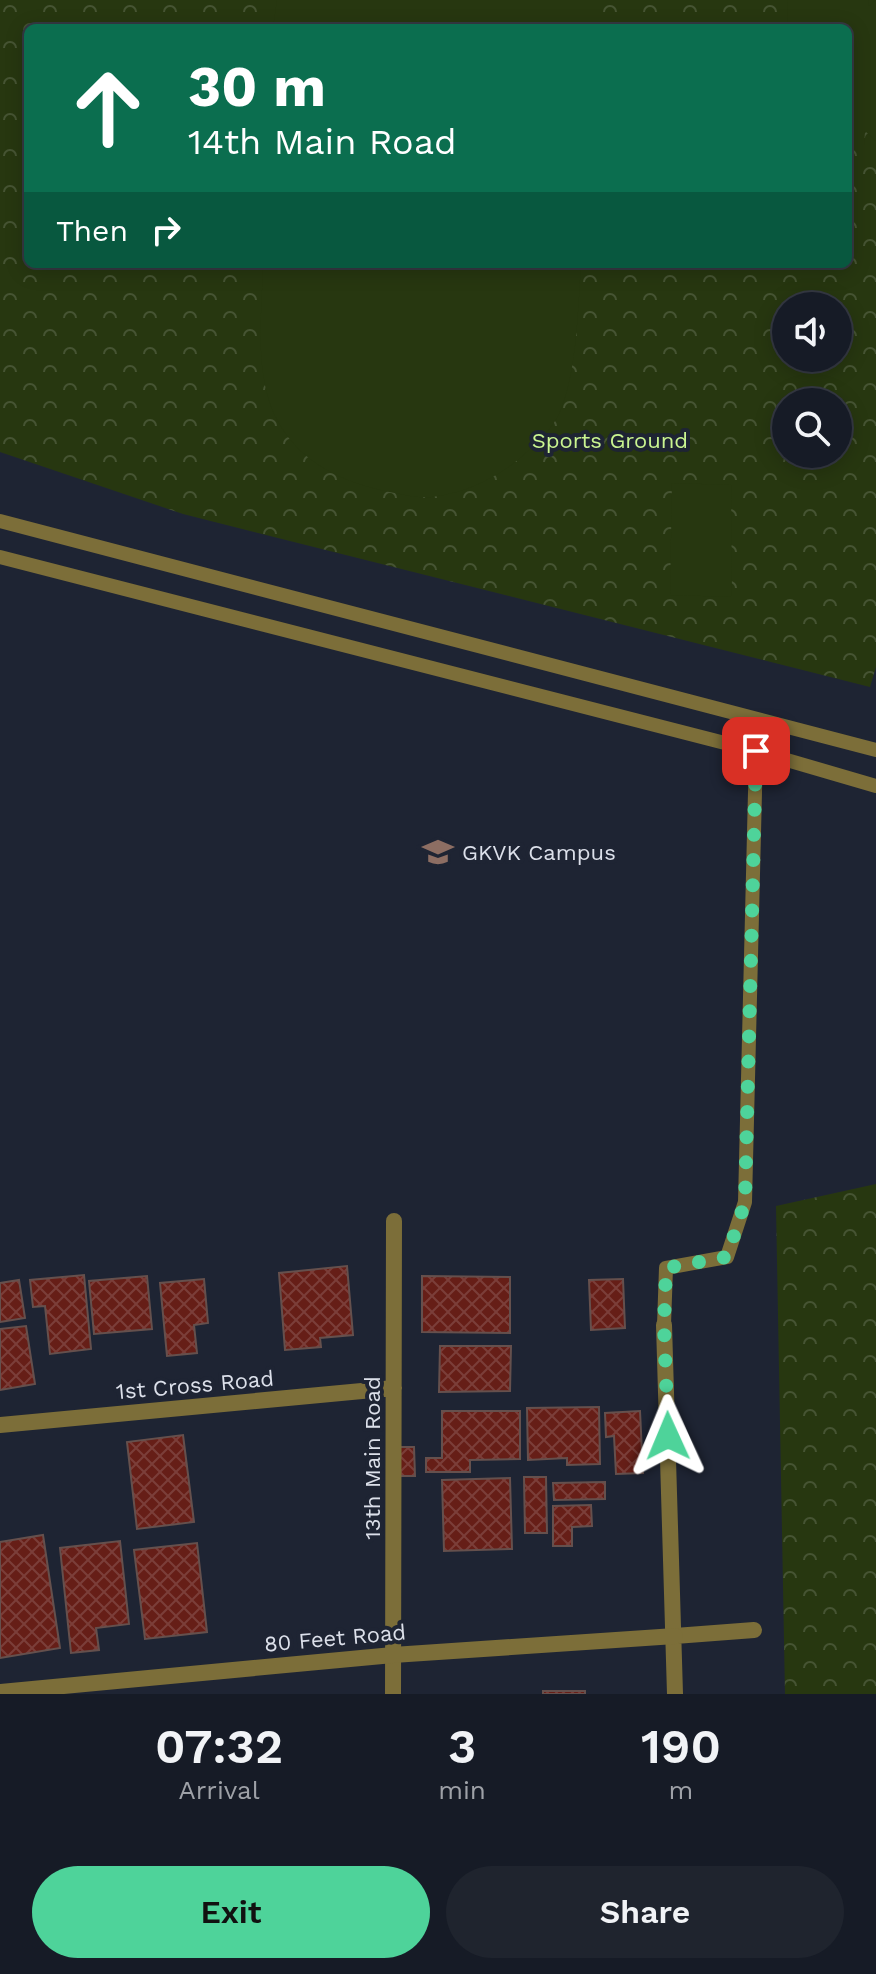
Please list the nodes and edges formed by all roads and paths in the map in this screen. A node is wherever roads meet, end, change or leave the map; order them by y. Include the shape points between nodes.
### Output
1 (0, 521) edge
2 (0, 557) edge
3 (876, 750) edge
4 (756, 751) junction
5 (876, 786) edge
6 (394, 1221) dead end
7 (664, 1325) joint
8 (394, 1388) junction
9 (0, 1425) edge
10 (754, 1630) dead end
11 (675, 1636) junction
12 (393, 1655) junction
13 (0, 1692) edge
14 (393, 1694) edge
15 (675, 1694) edge

1 - 3 lane
2 - 4 lane
4 - 5 lane
4 - 7 lane via 745,1202 727,1257 666,1268
6 - 8 street, 13th Main Road
7 - 11 street
8 - 9 street, 1st Cross Road
8 - 12 street, 13th Main Road
10 - 11 street, 80 Feet Road
11 - 12 street, 80 Feet Road
11 - 15 street
12 - 13 street, 80 Feet Road
12 - 14 street, 13th Main Road

